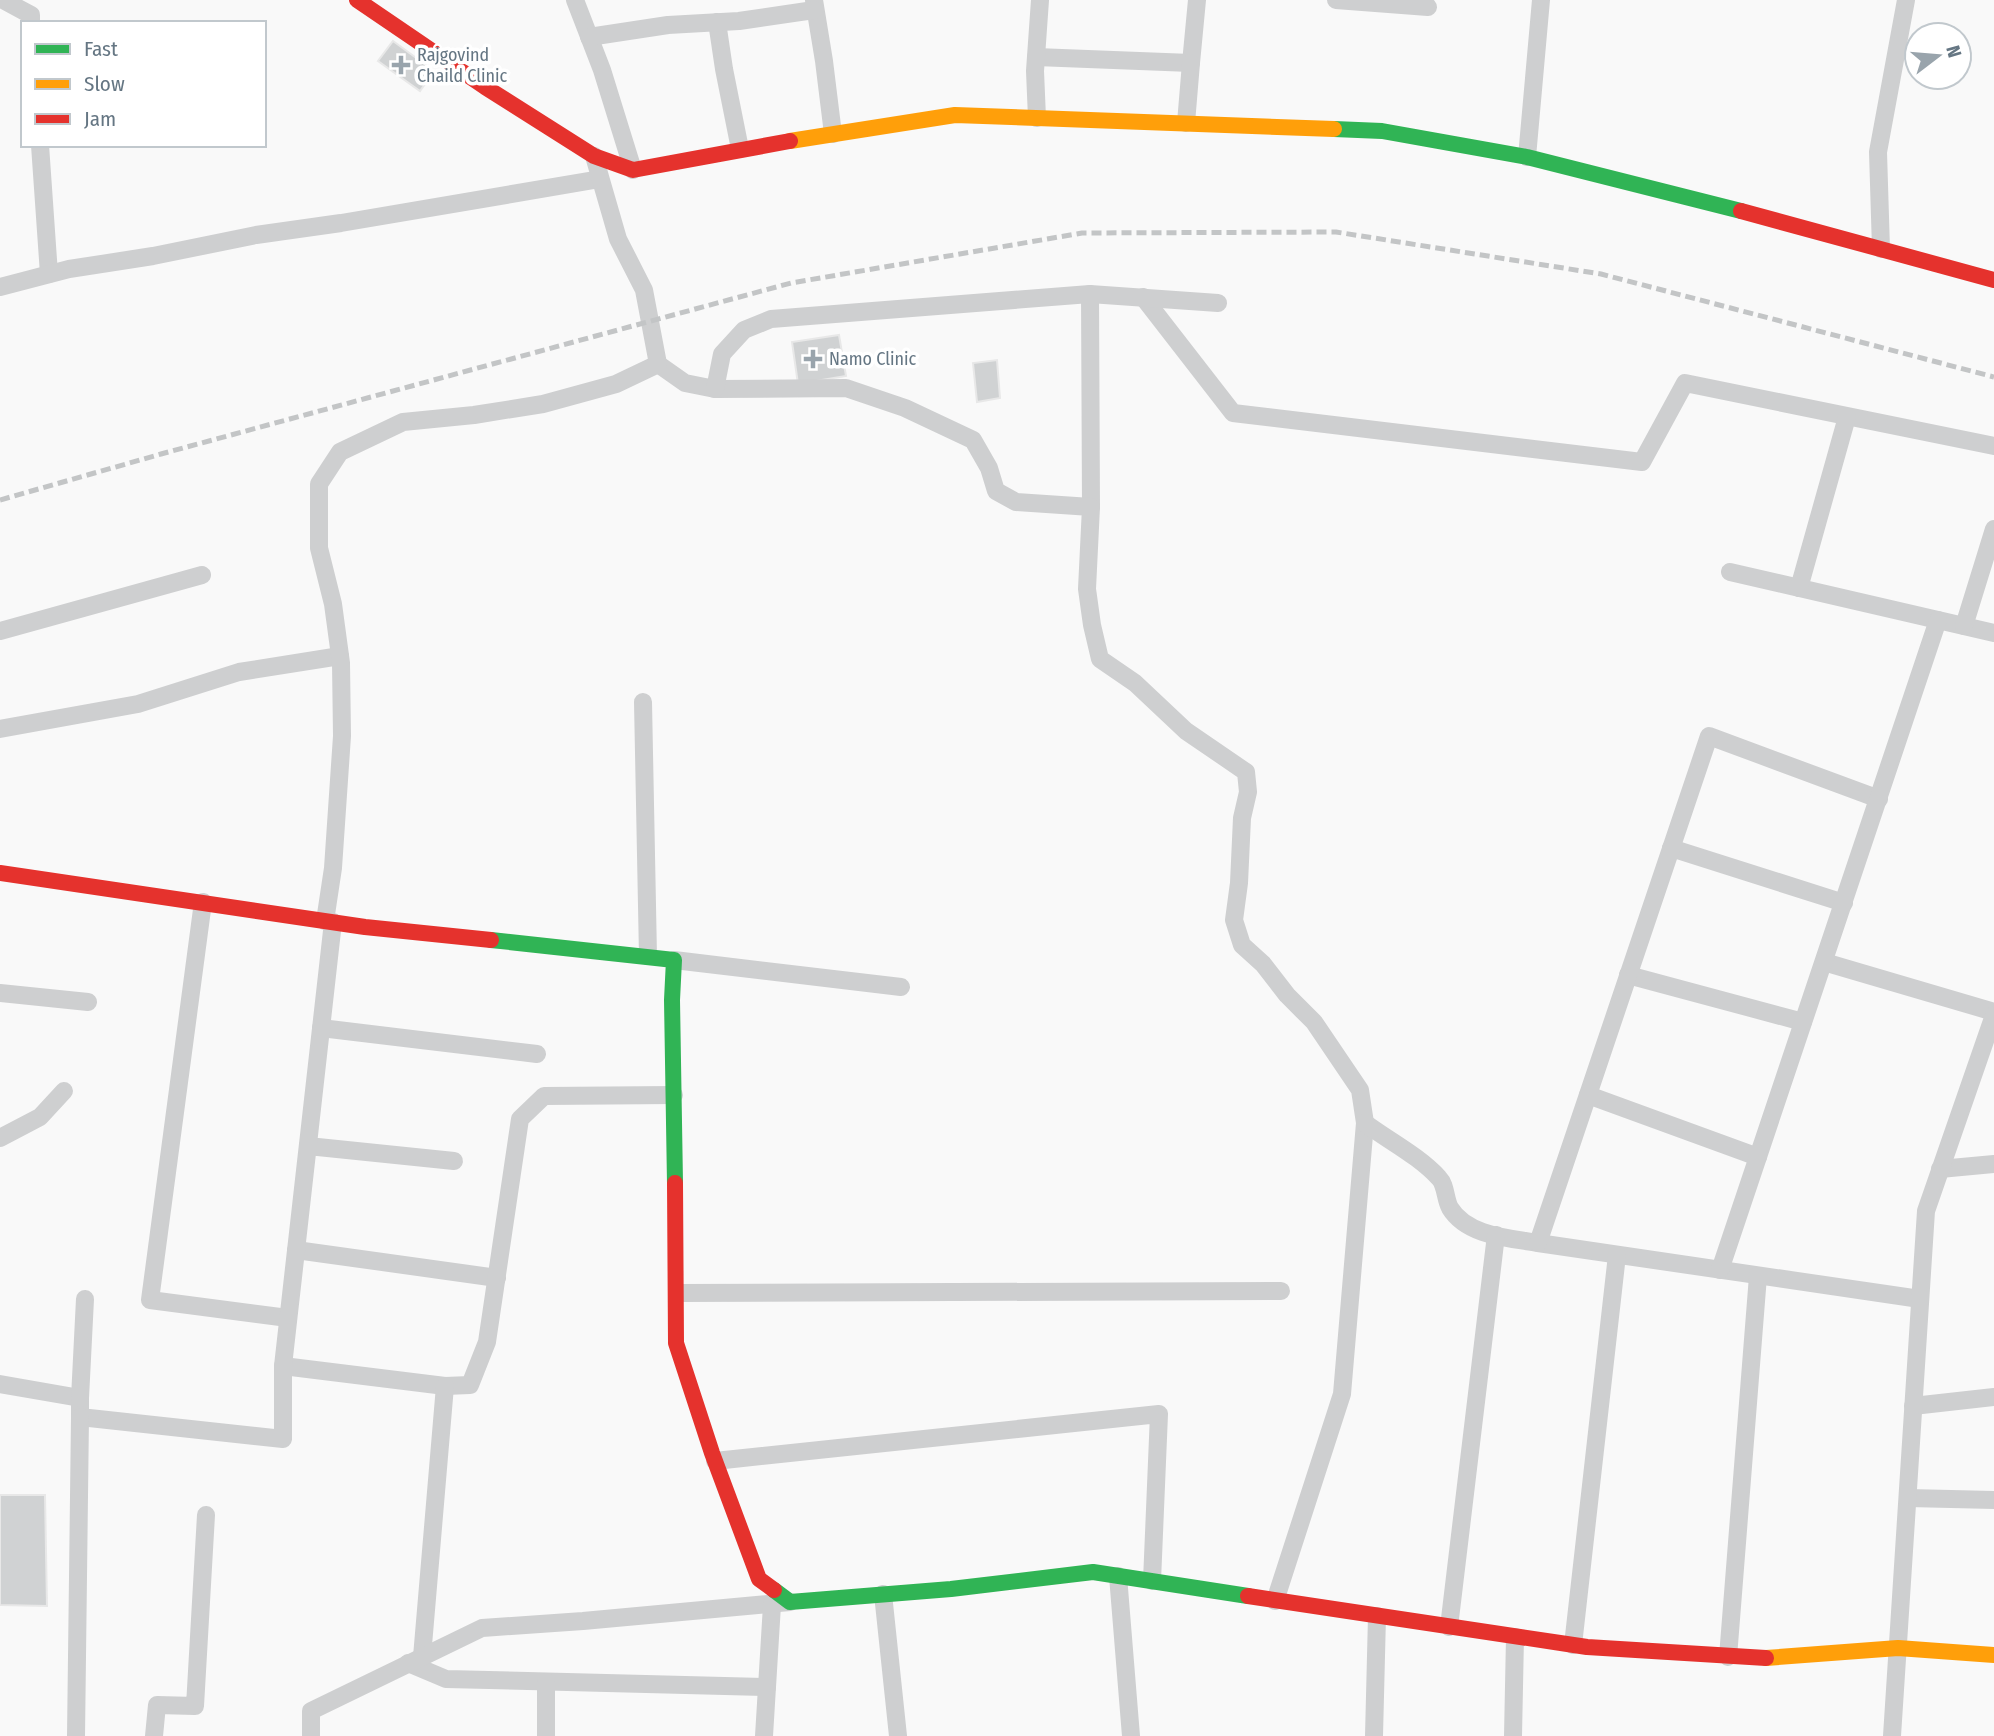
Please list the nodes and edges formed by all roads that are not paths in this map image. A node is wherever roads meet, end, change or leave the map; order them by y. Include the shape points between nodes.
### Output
1 (3, 0) edge
2 (357, 0) edge
3 (575, 0) edge
4 (1040, 0) edge
5 (1197, 0) edge
6 (1336, 0) edge
7 (1541, 0) edge
8 (1906, 0) edge
9 (814, 5) edge
10 (1429, 7) dead end
11 (31, 21) edge
12 (718, 22) junction
13 (589, 37) junction
14 (1036, 57) junction
15 (1191, 63) junction
16 (1037, 118) junction
17 (1186, 123) junction
18 (833, 134) junction
19 (40, 147) edge
20 (740, 149) junction
21 (594, 156) junction
22 (1527, 157) junction
23 (633, 170) junction
24 (600, 179) junction
25 (1881, 249) junction
26 (49, 274) junction
27 (1994, 280) edge
28 (0, 287) edge
29 (1090, 294) junction
30 (1143, 297) junction
31 (1218, 303) dead end
32 (658, 364) junction
33 (715, 389) junction
34 (1847, 417) junction
35 (1994, 446) edge
36 (1091, 507) junction
37 (1994, 529) edge
38 (1730, 572) dead end
39 (202, 575) dead end
40 (1799, 588) junction
41 (1938, 620) junction
42 (1964, 626) junction
43 (0, 631) edge
44 (1994, 633) edge
45 (340, 656) junction
46 (643, 702) dead end
47 (0, 730) edge
48 (1879, 799) junction
49 (1671, 848) junction
50 (0, 873) edge
51 (203, 902) junction
52 (1844, 903) junction
53 (329, 921) junction
54 (648, 956) junction
55 (674, 960) junction
56 (1824, 962) junction
57 (1628, 975) junction
58 (901, 987) dead end
59 (0, 993) edge
60 (88, 1002) dead end
61 (1994, 1013) edge
62 (1803, 1021) junction
63 (321, 1028) junction
64 (537, 1054) dead end
65 (64, 1091) dead end
66 (674, 1095) junction
67 (1588, 1095) junction
68 (1365, 1123) junction
69 (0, 1138) edge
70 (308, 1146) junction
71 (1758, 1157) junction
72 (454, 1161) dead end
73 (1994, 1164) edge
74 (1940, 1169) junction
75 (1496, 1235) junction
76 (1538, 1244) junction
77 (296, 1250) junction
78 (1617, 1255) junction
79 (1720, 1270) junction
80 (1758, 1276) junction
81 (497, 1278) junction
82 (1281, 1291) dead end
83 (677, 1293) junction
84 (85, 1299) dead end
85 (1920, 1299) junction
86 (288, 1318) junction
87 (283, 1366) junction
88 (0, 1384) edge
89 (445, 1386) junction
90 (1994, 1397) edge
91 (80, 1398) junction
92 (1913, 1406) junction
93 (80, 1417) junction
94 (715, 1461) junction
95 (1908, 1498) junction
96 (1994, 1500) edge
97 (206, 1515) dead end
98 (1118, 1576) junction
99 (1153, 1581) junction
100 (883, 1594) junction
101 (1275, 1601) junction
102 (781, 1604) junction
103 (1377, 1616) junction
104 (1449, 1627) junction
105 (1515, 1637) junction
106 (1573, 1645) junction
107 (1898, 1648) junction
108 (1994, 1655) edge
109 (1728, 1657) junction
110 (415, 1660) junction
111 (546, 1682) junction
112 (767, 1687) junction
113 (76, 1736) edge
114 (154, 1736) edge
115 (311, 1736) edge
116 (546, 1736) edge
117 (764, 1736) edge
118 (898, 1736) edge
119 (1131, 1736) edge
120 (1374, 1736) edge
121 (1513, 1736) edge
122 (1892, 1736) edge

1 - 11 street via 31,15
2 - 21 street
3 - 13 street
4 - 14 street
5 - 15 street
6 - 10 street
7 - 22 street
8 - 25 street via 1878,152
9 - 12 street
9 - 18 street
12 - 13 street
12 - 20 street
13 - 23 street
14 - 15 street
14 - 16 street
15 - 17 street
16 - 17 street
16 - 18 street via 955,115
17 - 22 street via 1382,131
18 - 20 street
19 - 26 street
20 - 23 street
21 - 23 street
21 - 24 street
22 - 25 street
24 - 26 street
24 - 32 street via 618,239 644,290
25 - 27 street
26 - 28 street
29 - 30 street
29 - 33 street via 771,319 744,330 722,354
29 - 36 street
30 - 31 street
30 - 34 street via 1233,413 1642,462 1685,383
32 - 33 street via 685,383
32 - 45 street via 616,384 543,404 403,422 340,452 319,484 319,548
33 - 36 street via 846,388 905,408 973,440 996,491 1016,502
34 - 35 street
34 - 40 street
36 - 68 street via 1087,589 1100,659 1135,683 1186,731 1246,772 1248,792 1234,920 1242,945 1314,1022 1360,1090
37 - 42 street
38 - 40 street
39 - 43 street
40 - 41 street
41 - 42 street
41 - 48 street
42 - 44 street
45 - 47 street via 239,672 138,704
45 - 53 street via 342,736
46 - 54 street
48 - 49 street via 1709,736
48 - 52 street
49 - 52 street
49 - 57 street
50 - 51 street
51 - 53 street
51 - 86 street via 150,1300
52 - 56 street
53 - 54 street
53 - 63 street
54 - 55 street
55 - 58 street
55 - 66 street
56 - 61 street
56 - 62 street
57 - 62 street
57 - 67 street
59 - 60 street
61 - 74 street
62 - 71 street
63 - 64 street
63 - 70 street
65 - 69 street via 40,1117
66 - 81 street via 544,1096 520,1119
66 - 83 street
67 - 71 street
67 - 76 street
68 - 75 street via 1441,1180 1450,1208 1465,1224
68 - 101 street via 1342,1394
70 - 72 street
70 - 77 street
71 - 79 street
73 - 74 street
74 - 85 street via 1926,1211
75 - 76 street
75 - 104 street
76 - 78 street
77 - 81 street
77 - 86 street
78 - 79 street
78 - 106 street
79 - 80 street
80 - 85 street
80 - 109 street
81 - 89 street via 487,1342 470,1385
82 - 83 street
83 - 94 street via 677,1343
84 - 91 street
85 - 92 street
86 - 87 street
87 - 89 street
87 - 93 street via 283,1439
88 - 91 street
89 - 110 street
90 - 92 street
91 - 93 street
92 - 95 street
93 - 113 street
94 - 99 street via 1159,1414
94 - 102 street via 760,1579
95 - 96 street
95 - 107 street
97 - 114 street via 195,1706 157,1705
98 - 99 street
98 - 100 street via 1093,1572
98 - 119 street
99 - 101 street
100 - 102 street
100 - 118 street
101 - 103 street
102 - 110 street via 482,1628
102 - 112 street
103 - 104 street
103 - 120 street
104 - 105 street
105 - 106 street
105 - 121 street
106 - 109 street
107 - 108 street
107 - 109 street via 1758,1659
107 - 122 street
110 - 111 street via 415,1668 446,1679
110 - 115 street via 311,1711
111 - 112 street
111 - 116 street
112 - 117 street

